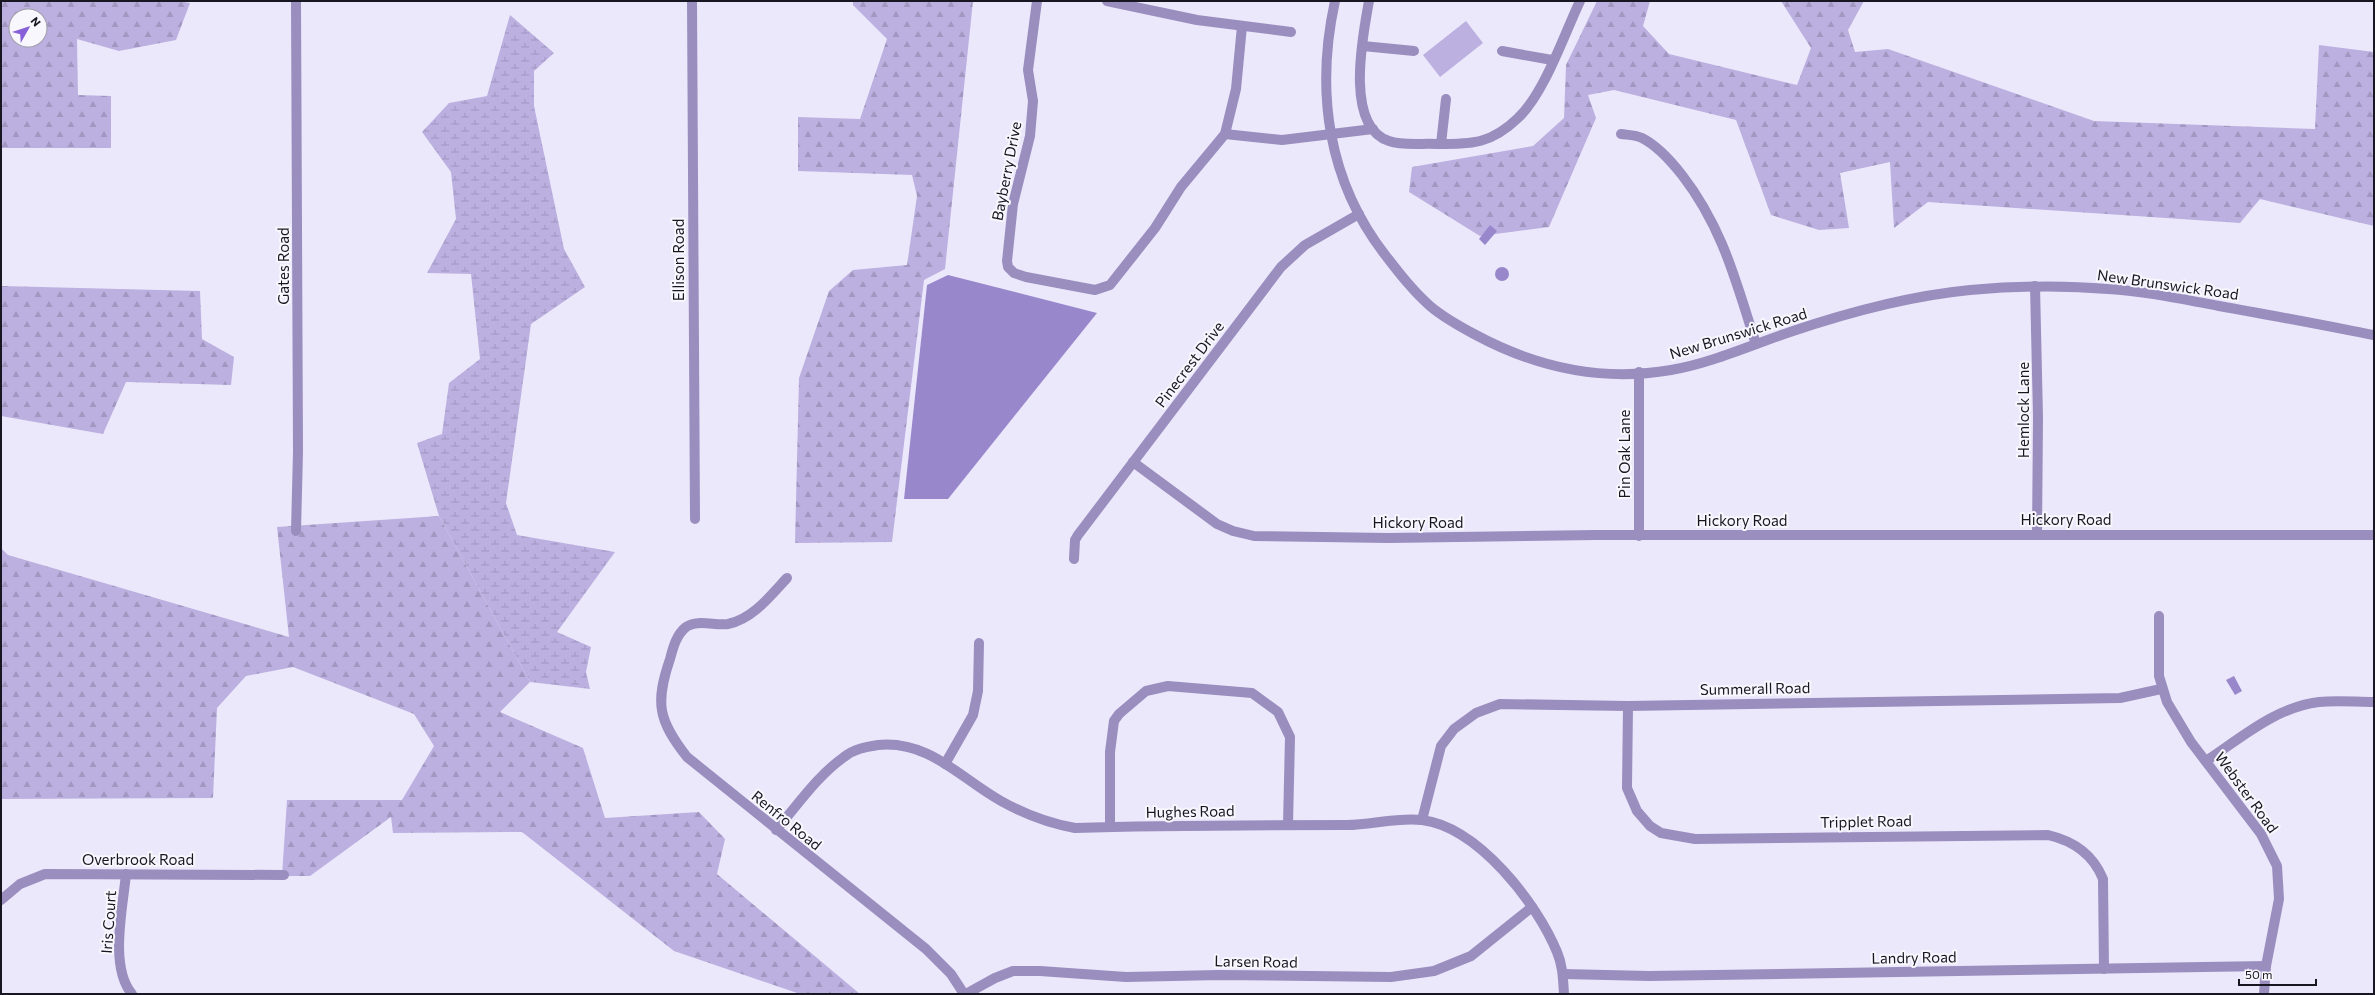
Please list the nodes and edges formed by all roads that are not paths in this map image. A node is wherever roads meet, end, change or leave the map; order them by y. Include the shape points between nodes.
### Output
1 (296, 1) edge
2 (692, 1) edge
3 (1037, 1) edge
4 (1107, 1) edge
5 (1335, 1) edge
6 (1369, 1) edge
7 (1580, 1) edge
8 (1242, 26) junction
9 (1291, 32) dead end
10 (1363, 46) junction
11 (1414, 51) dead end
12 (1502, 51) dead end
13 (1552, 60) junction
14 (1446, 99) dead end
15 (1372, 129) junction
16 (1225, 134) junction
17 (1330, 134) junction
18 (1621, 134) dead end
19 (1441, 144) junction
20 (1359, 214) junction
21 (2035, 286) junction
22 (2374, 336) edge
23 (1756, 344) junction
24 (1639, 372) junction
25 (1133, 462) junction
26 (695, 519) dead end
27 (296, 531) dead end
28 (2037, 534) junction
29 (2374, 535) edge
30 (1639, 536) junction
31 (1074, 559) dead end
32 (787, 578) dead end
33 (2159, 616) dead end
34 (979, 643) dead end
35 (2161, 689) junction
36 (2374, 702) edge
37 (1628, 706) junction
38 (2206, 761) junction
39 (945, 764) junction
40 (1422, 820) junction
41 (1288, 825) junction
42 (1110, 827) junction
43 (776, 830) junction
44 (126, 874) junction
45 (284, 875) dead end
46 (1, 900) edge
47 (1532, 907) junction
48 (2266, 966) junction
49 (2104, 969) junction
50 (1563, 974) junction
51 (132, 994) edge
52 (965, 994) edge
53 (1564, 994) edge
54 (2264, 994) edge

1 - 27 street, Gates Road
2 - 26 street, Ellison Road
3 - 16 street, Bayberry Drive via 1028,70 1033,101 1030,136 1013,204 1007,261 1008,267 1014,273 1095,290 1110,285 1155,228 1181,187
4 - 8 street via 1197,20
5 - 17 street, New Brunswick Road via 1326,47 1325,71
6 - 10 street
7 - 13 street
8 - 9 street
8 - 16 street, Bayberry Drive via 1236,89
10 - 11 street
10 - 15 street via 1359,92
12 - 13 street
13 - 19 street via 1530,105 1500,133 1483,142
14 - 19 street
15 - 17 street
15 - 19 street via 1389,141
16 - 17 street via 1282,140
17 - 20 street, New Brunswick Road via 1340,171
18 - 23 street via 1640,137 1664,154 1695,192 1726,250
20 - 24 street, New Brunswick Road via 1377,244 1409,285 1433,308 1460,326 1503,350 1550,366 1607,373
20 - 25 street, Pinecrest Drive via 1306,245 1281,267
21 - 22 street, New Brunswick Road via 2110,289 2167,296
21 - 23 street, New Brunswick Road via 1914,297 1868,308
21 - 28 street, Hemlock Lane
23 - 24 street, New Brunswick Road via 1707,361 1670,370
24 - 30 street, Pin Oak Lane
25 - 30 street, Hickory Road via 1217,524 1254,536
25 - 31 street, Pinecrest Drive via 1078,535 1075,540
28 - 29 street, Hickory Road
28 - 30 street, Hickory Road
32 - 43 street, Renfro Road via 764,603 737,622 692,624 678,637 664,676 660,697 662,716 672,739 687,757
33 - 35 street, Webster Road
34 - 39 street via 978,691 973,715
35 - 37 street, Summerall Road via 2120,698
35 - 38 street, Webster Road via 2174,716
36 - 38 street via 2320,702 2295,707 2277,714
37 - 40 street, Summerall Road via 1500,704 1476,713 1454,729 1441,746
37 - 49 street, Tripplet Road via 1627,788 1637,811 1650,826 1661,833 1695,839 2048,835 2065,839 2086,852 2098,867 2103,879
38 - 48 street, Webster Road via 2262,834 2277,866 2279,899
39 - 42 street, Hughes Road via 1001,801 1047,823 1075,828
39 - 43 street, Hughes Road via 917,748 903,745 862,747 844,757 815,784
40 - 41 street, Hughes Road via 1358,825
40 - 47 street, Hughes Road via 1453,830 1472,841 1511,880
41 - 42 street, Hughes Road
41 - 42 street via 1290,737 1278,712 1252,693 1168,686 1146,691 1129,704 1114,721 1110,752
43 - 52 street, Renfro Road via 926,949 951,974
44 - 45 street, Overbrook Road
44 - 46 street, Overbrook Road via 45,874 20,884
44 - 51 street, Iris Court via 118,951 122,975
47 - 50 street, Hughes Road via 1544,924 1558,954
47 - 52 street, Larsen Road via 1470,956 1434,971 1391,977 1126,977 1013,971
48 - 49 street, Landry Road
48 - 54 street, Webster Road
49 - 50 street, Landry Road via 1649,976
50 - 53 street, Hughes Road

